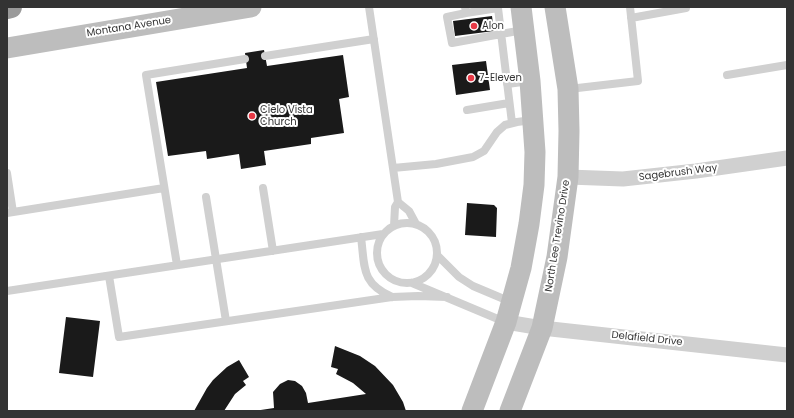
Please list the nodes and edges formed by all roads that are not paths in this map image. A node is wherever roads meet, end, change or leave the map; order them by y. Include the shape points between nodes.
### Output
1 (11, 7) edge
2 (251, 7) edge
3 (369, 7) edge
4 (521, 7) edge
5 (555, 7) edge
6 (630, 7) edge
7 (686, 7) edge
8 (7, 8) edge
9 (498, 8) edge
10 (463, 14) edge
11 (631, 18) junction
12 (524, 30) junction
13 (502, 34) junction
14 (374, 39) junction
15 (7, 48) edge
16 (265, 56) dead end
17 (246, 59) dead end
18 (787, 65) edge
19 (726, 75) dead end
20 (530, 81) junction
21 (507, 84) junction
22 (568, 89) junction
23 (510, 103) junction
24 (467, 110) dead end
25 (533, 120) junction
26 (512, 123) junction
27 (787, 158) edge
28 (393, 168) junction
29 (7, 173) edge
30 (568, 177) junction
31 (164, 188) junction
32 (263, 188) dead end
33 (206, 197) dead end
34 (398, 202) junction
35 (10, 213) edge
36 (416, 224) junction
37 (394, 226) junction
38 (383, 234) junction
39 (361, 237) junction
40 (273, 251) junction
41 (437, 255) junction
42 (216, 259) junction
43 (177, 265) junction
44 (110, 276) junction
45 (412, 283) junction
46 (7, 291) edge
47 (392, 297) junction
48 (447, 297) junction
49 (512, 302) junction
50 (226, 322) junction
51 (506, 322) junction
52 (542, 328) junction
53 (787, 355) edge
54 (472, 411) edge
55 (510, 411) edge

1 - 8 highway
2 - 15 main road, Montana Avenue
3 - 14 lane
4 - 12 main road
5 - 22 main road, North Lee Trevino Drive
6 - 11 lane
7 - 11 lane
9 - 10 lane via 476,15
9 - 13 lane
10 - 13 lane via 447,17 452,44 465,38
11 - 22 lane via 638,80
12 - 13 lane
12 - 20 main road
13 - 21 lane
14 - 16 lane
14 - 28 lane
17 - 31 lane via 146,75
18 - 19 lane
20 - 21 lane
20 - 25 main road
21 - 23 lane
22 - 30 main road, North Lee Trevino Drive
23 - 24 lane
23 - 26 lane
25 - 26 lane
25 - 49 main road via 536,152 534,185 521,268
26 - 28 lane via 504,125 484,151 473,157
27 - 30 street, Sagebrush Way via 623,179
28 - 34 lane
29 - 35 lane
30 - 52 main road, North Lee Trevino Drive via 557,257
31 - 35 lane
31 - 43 lane
32 - 40 lane
33 - 42 lane
34 - 36 lane via 409,211
34 - 37 lane via 395,207
36 - 37 lane
36 - 41 lane via 432,236
37 - 38 lane
38 - 39 lane
38 - 45 lane via 377,245 378,265 392,280
39 - 40 lane
39 - 47 lane via 366,275 370,283
40 - 42 lane
41 - 45 lane via 435,265 429,273
41 - 49 lane via 459,277 473,286
42 - 43 lane
42 - 50 lane
43 - 44 lane
44 - 46 lane
44 - 50 lane via 119,337
45 - 48 lane
47 - 48 lane
47 - 50 lane
48 - 51 lane
49 - 51 main road
51 - 52 street, Delafield Drive
51 - 54 main road
52 - 53 street, Delafield Drive
52 - 55 main road, North Lee Trevino Drive

